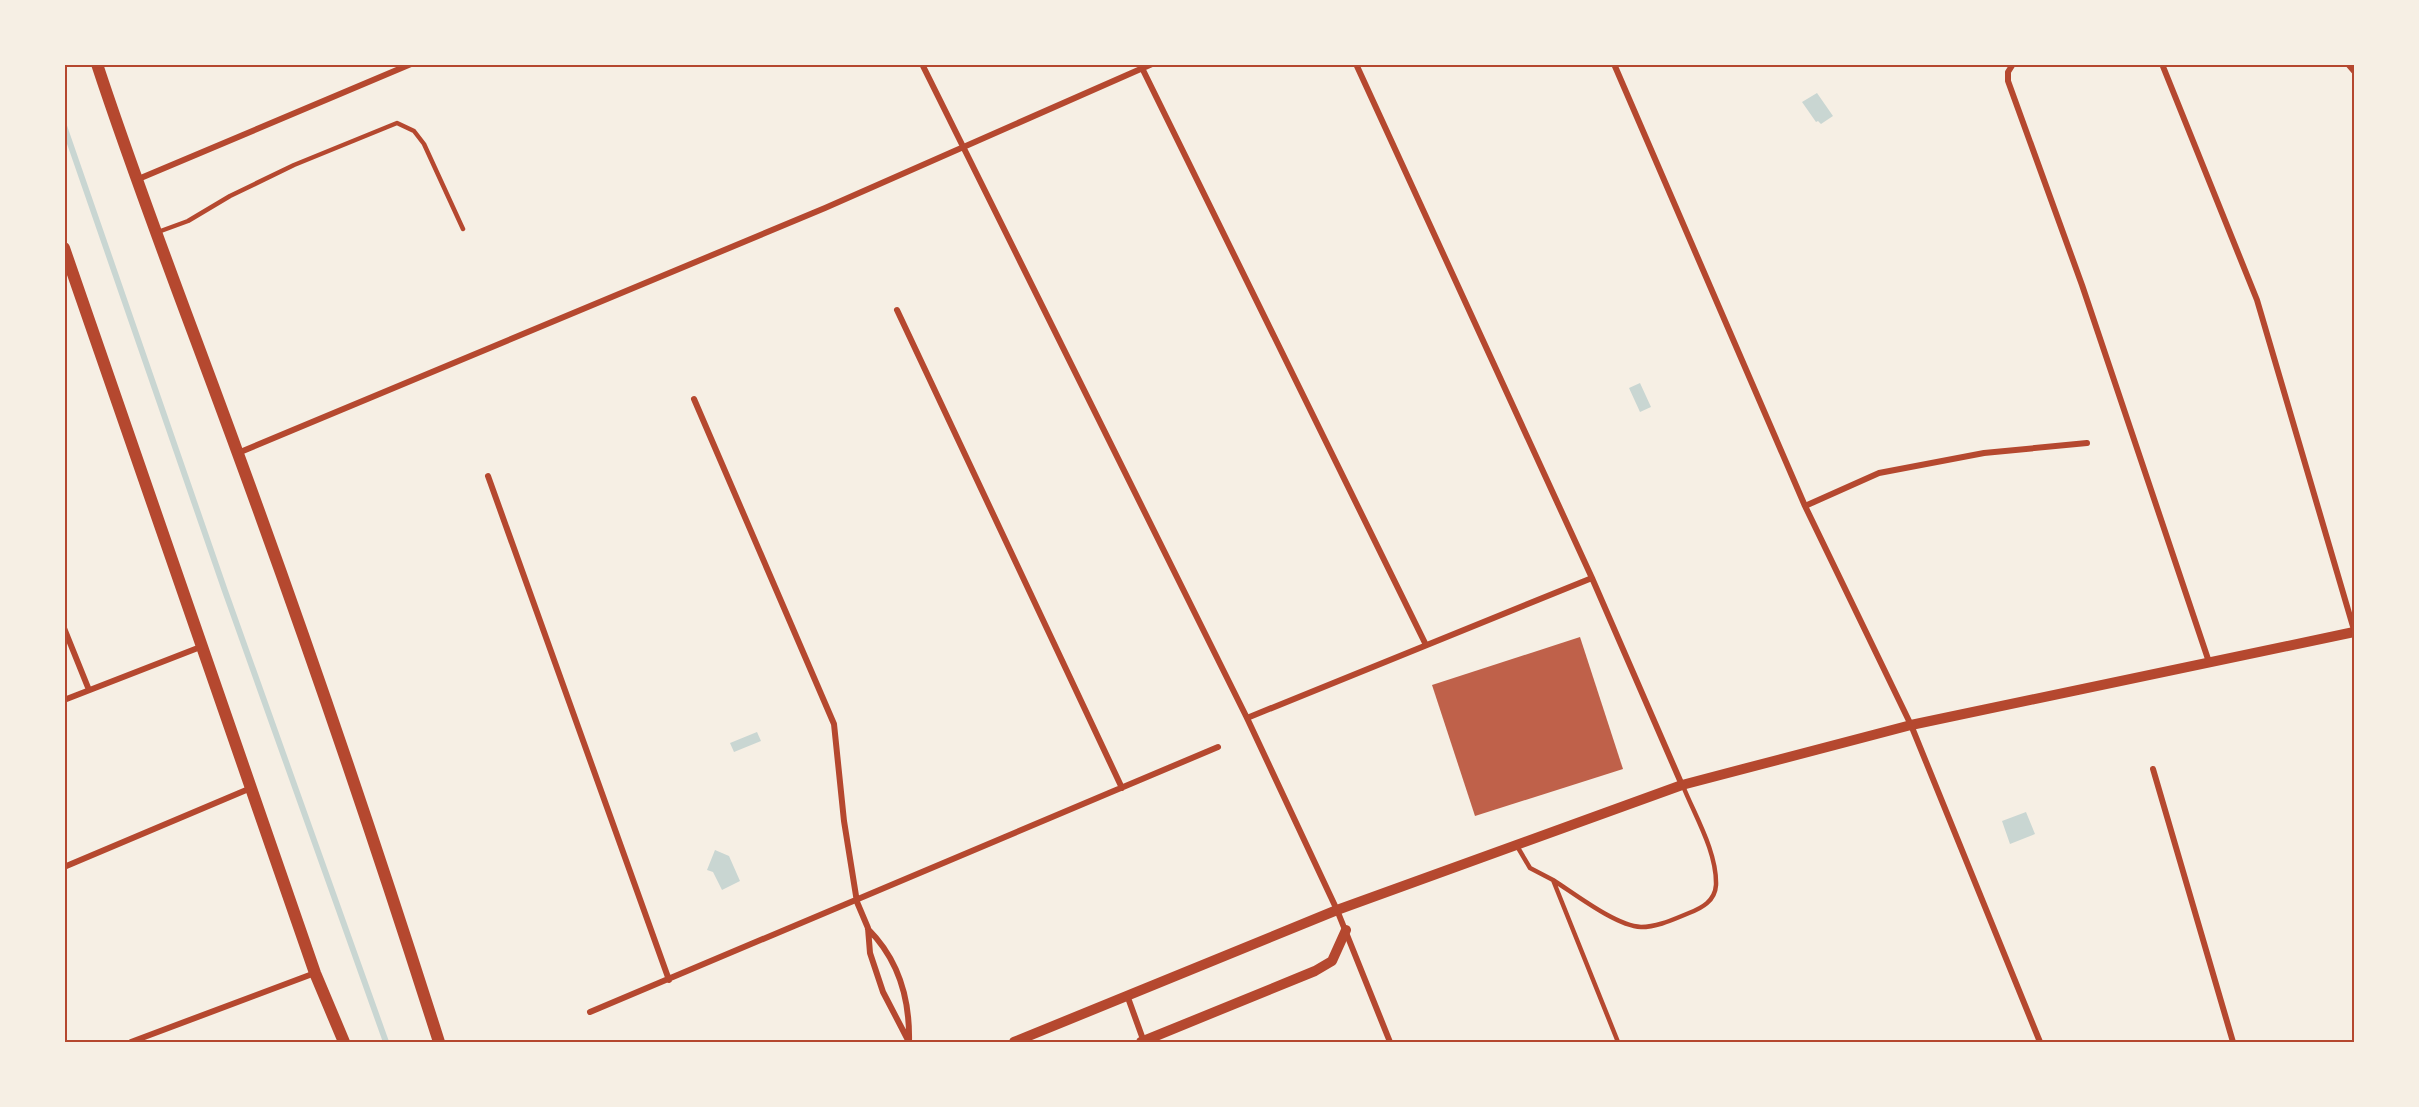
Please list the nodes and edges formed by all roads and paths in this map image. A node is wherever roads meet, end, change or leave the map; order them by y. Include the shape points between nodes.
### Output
1 (97, 64) edge
2 (411, 64) edge
3 (922, 64) edge
4 (1152, 64) edge
5 (1356, 64) edge
6 (1614, 64) edge
7 (2013, 64) edge
8 (2162, 64) edge
9 (2348, 64) edge
10 (1143, 70) junction
11 (2355, 71) edge
12 (963, 145) junction
13 (136, 181) junction
14 (463, 229) dead end
15 (156, 233) junction
16 (64, 248) edge
17 (897, 310) dead end
18 (694, 399) dead end
19 (2087, 443) dead end
20 (238, 453) junction
21 (488, 476) dead end
22 (1805, 506) junction
23 (1592, 578) junction
24 (64, 628) edge
25 (2355, 631) edge
26 (1426, 645) junction
27 (204, 646) junction
28 (2209, 662) junction
29 (89, 690) junction
30 (64, 700) edge
31 (1247, 718) junction
32 (1911, 725) junction
33 (1218, 747) dead end
34 (2153, 769) dead end
35 (1682, 785) junction
36 (252, 787) junction
37 (1122, 788) junction
38 (1517, 846) junction
39 (64, 867) edge
40 (1553, 880) junction
41 (857, 902) junction
42 (1337, 910) junction
43 (868, 928) junction
44 (1346, 930) junction
45 (315, 973) junction
46 (669, 980) junction
47 (1127, 995) junction
48 (590, 1012) dead end
49 (131, 1042) edge
50 (344, 1042) edge
51 (439, 1042) edge
52 (1014, 1042) edge
53 (1143, 1042) edge
54 (1390, 1042) edge
55 (1618, 1042) edge
56 (2040, 1042) edge
57 (2233, 1042) edge

1 - 13 main road
2 - 13 street
3 - 12 street
4 - 10 street
5 - 23 street
6 - 22 street
7 - 28 street via 2008,81 2082,285
8 - 25 street via 2257,300
9 - 11 street
10 - 12 street
10 - 26 street
12 - 20 street via 825,208
12 - 31 street
13 - 15 main road
14 - 15 lane via 424,144 414,131 397,123 294,165 188,221
15 - 20 main road
16 - 27 main road
17 - 37 street
18 - 41 street via 834,724
19 - 22 street via 1984,453 1879,472
20 - 51 main road via 383,867
21 - 46 street
22 - 32 street
23 - 26 street
23 - 35 street
24 - 29 street
25 - 28 street
26 - 31 street
27 - 29 street
27 - 36 main road
28 - 32 street
29 - 30 street
31 - 42 street
32 - 35 street
32 - 56 street
33 - 37 street
34 - 57 street
35 - 38 street
35 - 40 lane via 1710,852 1716,886 1709,902 1654,926 1639,927 1614,918
36 - 39 street
36 - 45 main road
37 - 41 street
38 - 40 lane via 1530,868
38 - 42 street
40 - 55 lane
41 - 43 street
41 - 46 street
42 - 44 street
42 - 47 street
43 - 43 street via 870,953 883,992 909,1042 909,1018 901,983 886,947
44 - 53 street via 1332,961 1315,971
44 - 54 street
45 - 49 street
45 - 50 main road
46 - 48 street
47 - 52 street
47 - 53 street

